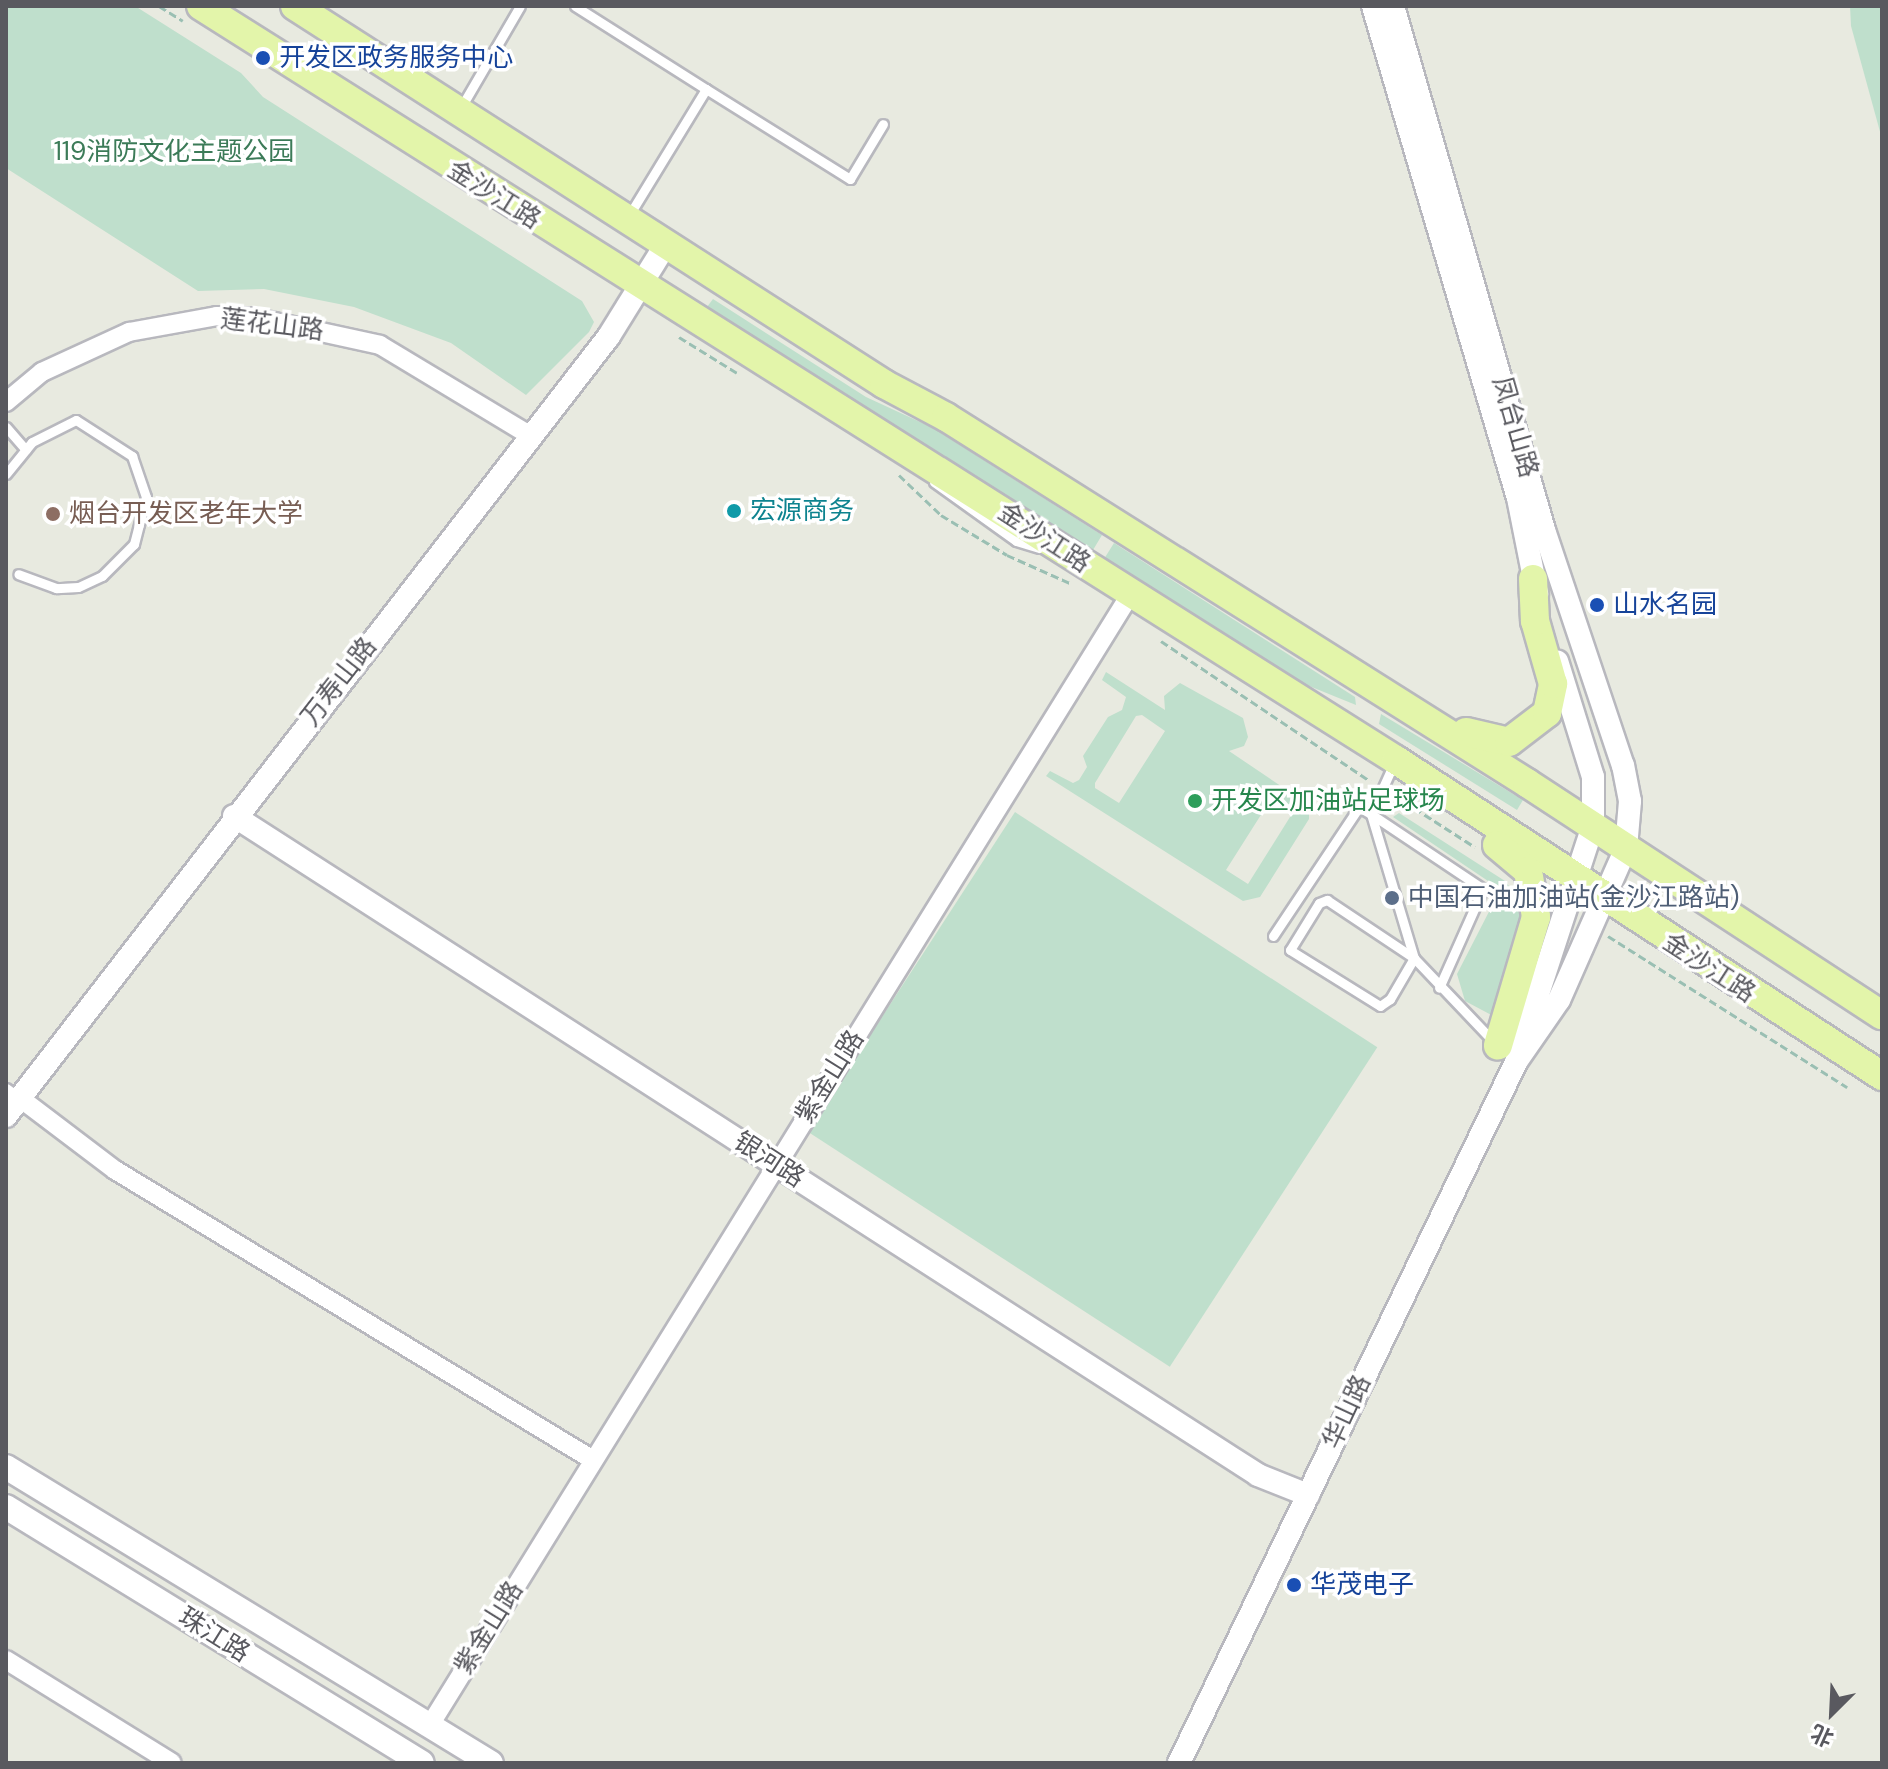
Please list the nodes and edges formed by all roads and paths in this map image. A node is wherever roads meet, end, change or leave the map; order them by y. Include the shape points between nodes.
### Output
1 (201, 6) edge
2 (520, 6) edge
3 (575, 6) edge
4 (1373, 6) edge
5 (1393, 6) edge
6 (306, 9) edge
7 (706, 89) junction
8 (460, 109) junction
9 (883, 124) dead end
10 (628, 217) junction
11 (666, 244) junction
12 (643, 285) junction
13 (679, 337) dead end
14 (744, 378) dead end
15 (6, 402) edge
16 (6, 427) edge
17 (531, 436) junction
18 (26, 450) junction
19 (6, 474) edge
20 (896, 474) dead end
21 (18, 574) dead end
22 (1080, 575) junction
23 (1533, 579) junction
24 (1131, 593) junction
25 (1153, 635) dead end
26 (1393, 698) junction
27 (1396, 760) junction
28 (1384, 789) junction
29 (1371, 814) junction
30 (234, 816) junction
31 (1593, 826) junction
32 (1626, 848) junction
33 (1482, 852) dead end
34 (1576, 880) junction
35 (1604, 900) junction
36 (1593, 926) junction
37 (1273, 936) dead end
38 (1414, 958) junction
39 (1439, 988) junction
40 (1882, 1015) edge
41 (1507, 1053) junction
42 (1882, 1076) edge
43 (1847, 1087) dead end
44 (11, 1101) edge
45 (775, 1163) junction
46 (593, 1460) junction
47 (6, 1467) edge
48 (1308, 1495) junction
49 (6, 1507) edge
50 (6, 1660) edge
51 (430, 1725) junction
52 (172, 1763) edge
53 (422, 1763) edge
54 (491, 1763) edge
55 (1179, 1763) edge

1 - 12 main road, 金沙江路
2 - 8 lane
3 - 7 lane
4 - 23 street, 凤台山路 via 1518,498
5 - 32 street, 凤台山路 via 1544,530 1623,766 1630,801
6 - 8 main road, 金沙江路
7 - 9 lane via 850,179
7 - 10 lane
8 - 10 main road, 金沙江路
10 - 11 main road, 金沙江路
11 - 12 street, 万寿山路
11 - 26 main road, 金沙江路
12 - 17 street, 万寿山路
12 - 22 main road, 金沙江路 via 895,443
13 - 14 path
15 - 17 street, 莲花山路 via 42,372 129,332 217,316 252,317 380,345
16 - 18 lane
17 - 30 street, 万寿山路
18 - 19 lane
18 - 21 lane via 53,428 76,420 132,456 146,497 134,544 102,576 78,587 56,588
20 - 22 path via 941,515 1007,555
22 - 24 main road, 金沙江路
23 - 26 main road via 1535,621 1553,684 1547,713 1537,725 1509,742 1494,743
23 - 31 street, 凤台山路 via 1593,777
24 - 27 main road, 金沙江路
24 - 45 street, 紫金山路
25 - 28 path
26 - 31 main road, 金沙江路
27 - 28 lane
27 - 34 main road, 金沙江路
27 - 41 main road via 1441,807 1516,857 1532,882 1534,931
28 - 29 lane
28 - 33 path
29 - 37 lane via 1353,809
29 - 38 lane
29 - 39 lane via 1483,889
30 - 44 street, 万寿山路
30 - 45 street, 银河路
31 - 32 main road, 金沙江路
31 - 34 street, 凤台山路
32 - 35 street, 凤台山路
32 - 40 main road, 金沙江路
34 - 35 main road, 金沙江路
34 - 41 street, 凤台山路
35 - 36 street, 凤台山路
35 - 42 main road, 金沙江路
36 - 41 street, 凤台山路 via 1559,1000
36 - 43 path
38 - 38 lane via 1327,900 1319,903 1290,950 1380,1006 1390,999
38 - 39 lane
39 - 41 lane
41 - 48 street, 华山路
44 - 46 street via 115,1170
45 - 46 street, 紫金山路
45 - 48 street, 银河路 via 1258,1475
46 - 51 street, 紫金山路
47 - 51 main road
48 - 55 street, 华山路
49 - 53 main road, 珠江路
50 - 52 street
51 - 54 main road

